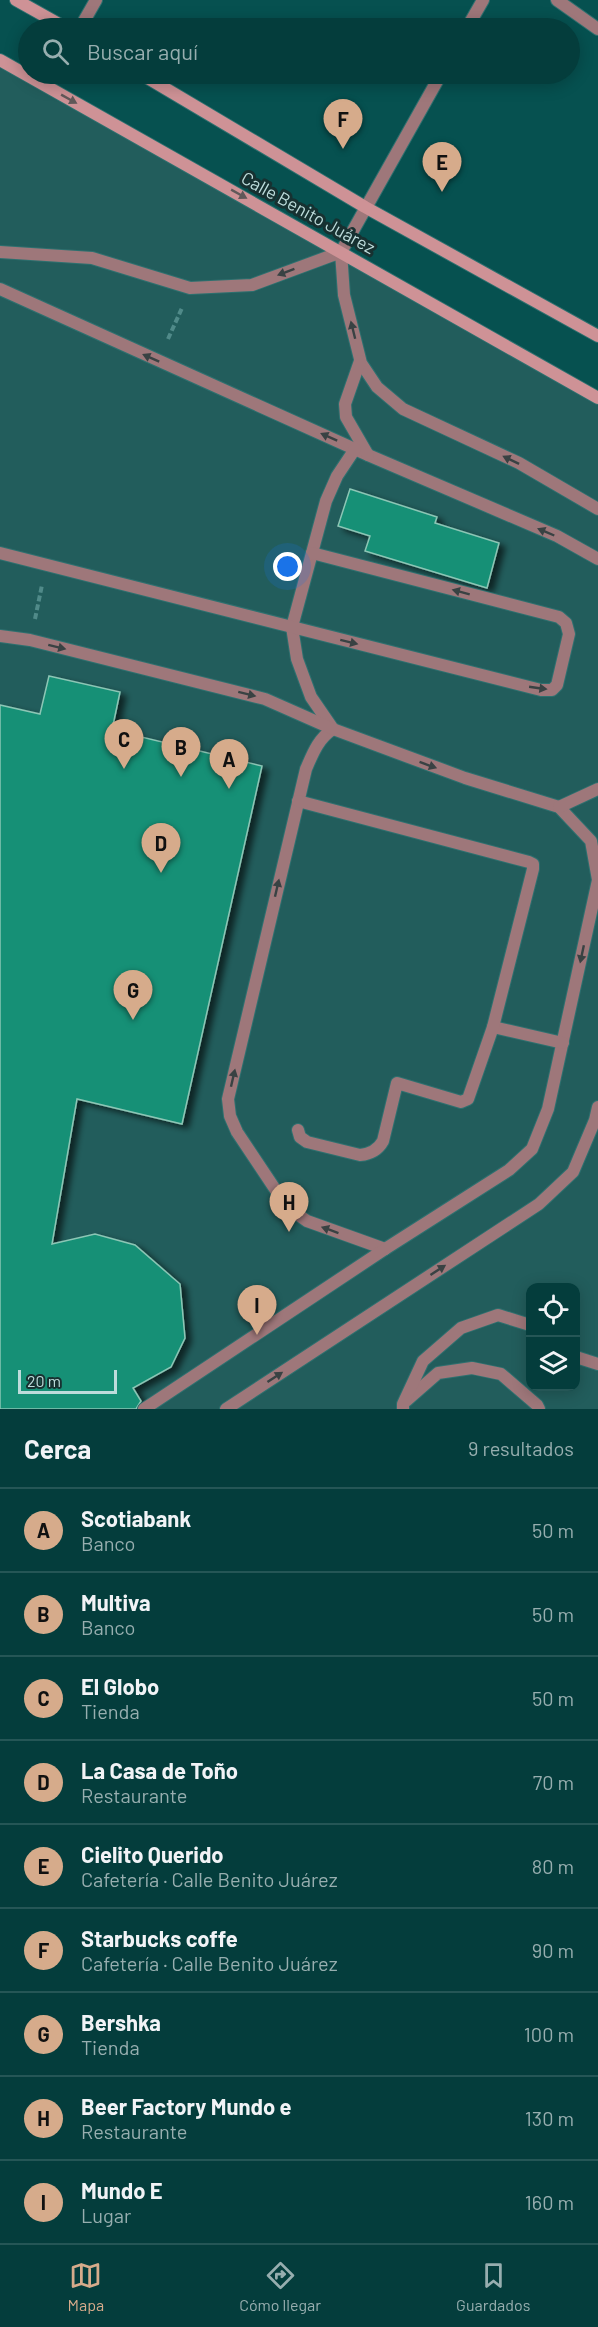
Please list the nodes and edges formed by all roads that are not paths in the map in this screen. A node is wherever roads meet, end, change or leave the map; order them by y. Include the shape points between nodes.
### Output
1 (16, 0) edge
2 (96, 0) edge
3 (483, 0) edge
4 (556, 0) edge
5 (48, 18) edge
6 (86, 18) edge
7 (473, 18) edge
8 (598, 29) edge
9 (0, 60) edge
10 (18, 70) edge
11 (43, 84) edge
12 (158, 84) edge
13 (435, 84) edge
14 (364, 207) junction
15 (0, 252) edge
16 (341, 252) junction
17 (0, 289) edge
18 (598, 336) edge
19 (360, 361) junction
20 (598, 398) edge
21 (355, 449) junction
22 (368, 455) junction
23 (598, 509) edge
24 (0, 553) edge
25 (312, 553) junction
26 (598, 559) edge
27 (292, 627) junction
28 (0, 636) edge
29 (333, 729) junction
30 (598, 789) edge
31 (298, 801) junction
32 (559, 807) junction
33 (595, 838) edge
34 (493, 1028) junction
35 (562, 1043) junction
36 (598, 1107) edge
37 (297, 1130) dead end
38 (385, 1249) junction
39 (526, 1323) edge
40 (580, 1358) edge
41 (598, 1364) edge
42 (403, 1407) edge
43 (144, 1409) edge
44 (226, 1409) edge
45 (539, 1409) edge

1 - 5 main road
2 - 6 street
3 - 7 street
4 - 8 street
9 -> 10 main road, Calle Benito Juárez
11 -> 16 main road, Calle Benito Juárez
12 - 14 main road, Calle Benito Juárez
13 - 14 street
14 - 16 street
14 - 18 main road, Calle Benito Juárez
16 -> 15 street via 252,285 190,288 92,258
19 -> 16 street via 344,295
16 - 20 main road, Calle Benito Juárez
21 -> 17 street
19 - 22 street via 345,404 346,417
23 -> 19 street via 519,463 403,409 377,387
21 - 22 street
21 - 25 street via 326,501
26 -> 22 street via 557,536
24 - 27 street
25 - 27 street
27 -> 25 street via 541,690 552,690 557,685 569,634 559,617
27 - 29 street via 297,659 311,697
28 -> 29 street via 30,640 265,699
29 - 31 street via 315,746
29 -> 32 street via 465,778
30 - 32 street
31 - 34 street via 533,864
38 -> 31 street via 307,1221 287,1207 230,1116 228,1099
32 - 33 street
33 -> 35 street via 598,880
34 - 35 street
34 - 37 street via 465,1101 397,1083 383,1141 374,1152 360,1155 307,1142
35 - 38 street via 548,1109 532,1149 509,1170
44 -> 36 street via 538,1204 573,1172
38 - 43 street
39 - 42 street via 498,1315 461,1328 423,1362
40 - 41 street
42 - 45 street via 438,1373 472,1368 501,1374

